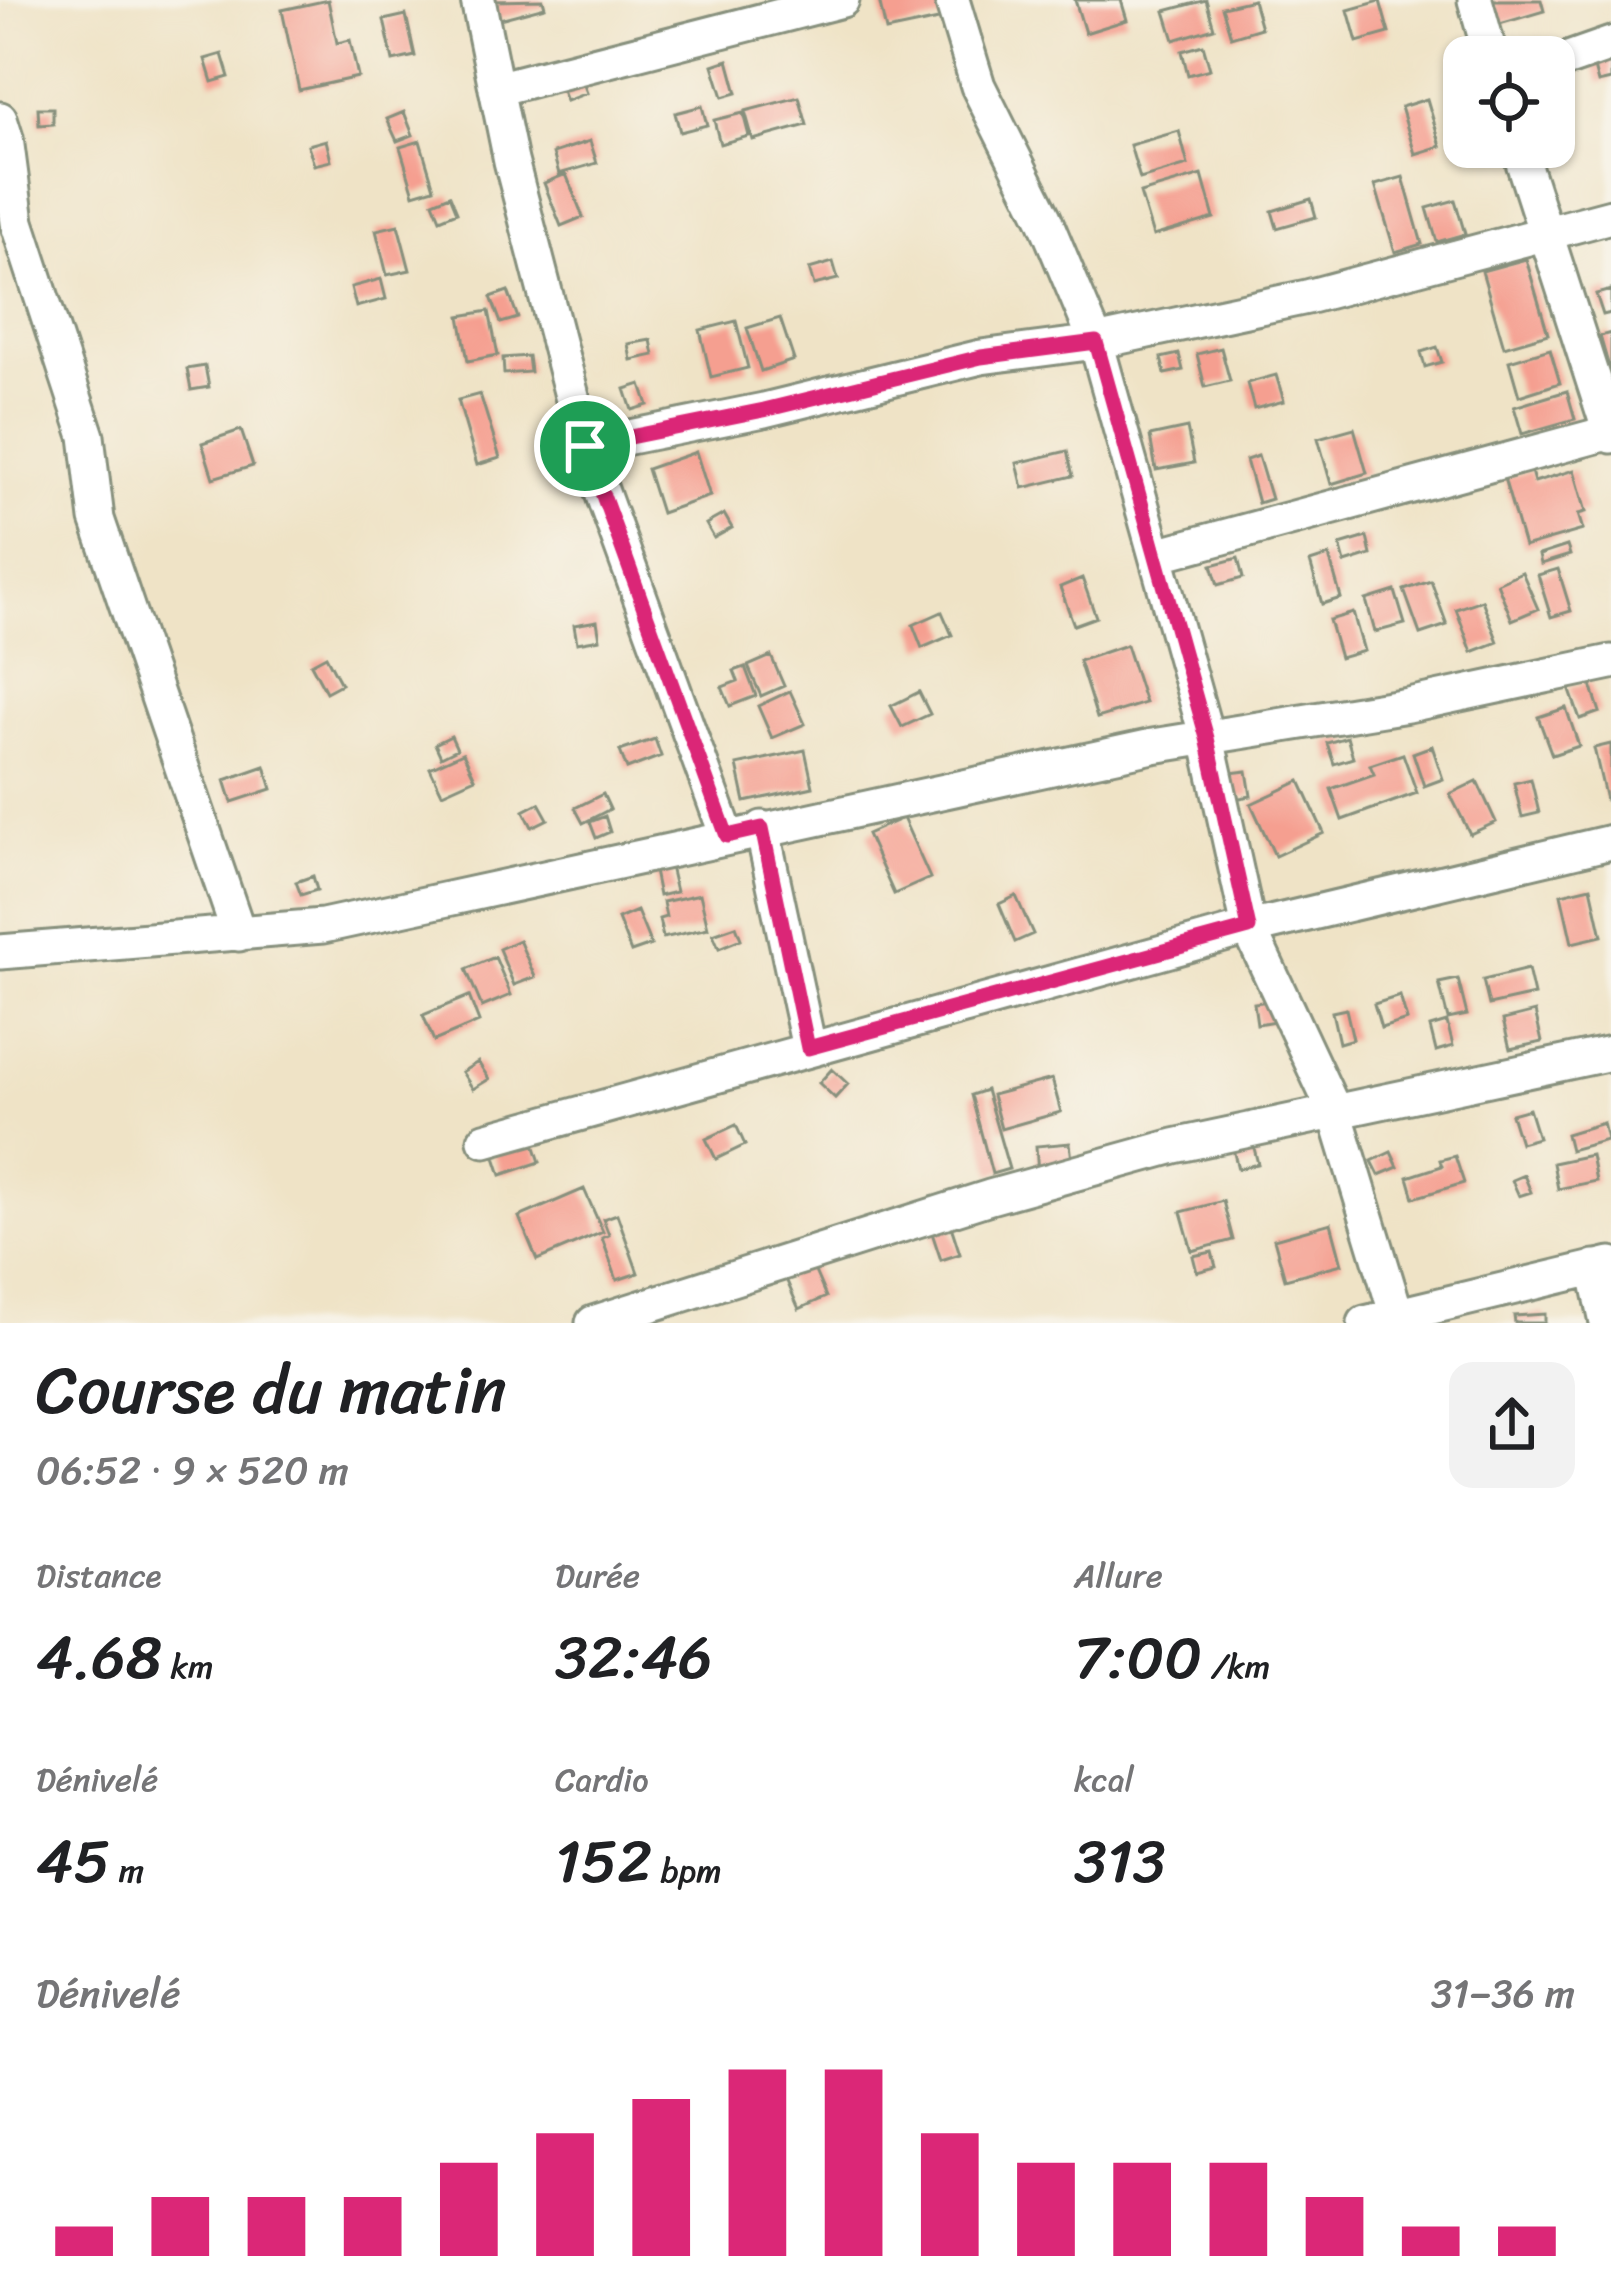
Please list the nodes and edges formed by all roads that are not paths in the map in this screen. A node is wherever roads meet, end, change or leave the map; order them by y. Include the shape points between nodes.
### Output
1 (478, 0) edge
2 (842, 0) edge
3 (952, 0) edge
4 (1474, 0) edge
5 (1485, 36) edge
6 (1611, 44) edge
7 (1575, 57) edge
8 (496, 88) junction
9 (0, 119) edge
10 (1525, 168) edge
11 (1611, 216) edge
12 (1545, 232) junction
13 (1096, 342) junction
14 (1611, 433) edge
15 (585, 446) junction
16 (1157, 555) junction
17 (1611, 662) edge
18 (1207, 738) junction
19 (762, 828) junction
20 (727, 836) junction
21 (1611, 842) edge
22 (1249, 928) junction
23 (239, 934) junction
24 (0, 952) edge
25 (808, 1048) junction
26 (1611, 1053) edge
27 (1335, 1112) junction
28 (485, 1140) dead end
29 (1603, 1265) edge
30 (1474, 1310) edge
31 (1381, 1319) edge
32 (593, 1323) edge
33 (1607, 1323) edge

1 - 8 street
2 - 8 street
3 - 13 street via 978,86
4 - 5 street
6 - 7 street
8 - 15 street
9 - 23 street via 17,222 87,436 97,519
10 - 12 street
11 - 12 street
12 - 13 street via 1307,297
12 - 14 street
13 - 15 street via 981,357
13 - 16 street
14 - 16 street
15 - 20 street
16 - 18 street
17 - 18 street
18 - 19 street
18 - 22 street
19 - 20 street
19 - 25 street
20 - 23 street via 323,926
21 - 22 street
22 - 25 street
22 - 27 street
23 - 24 street
25 - 28 street
26 - 27 street
27 - 31 street
27 - 32 street via 990,1197
29 - 30 street
29 - 33 street
30 - 31 street

